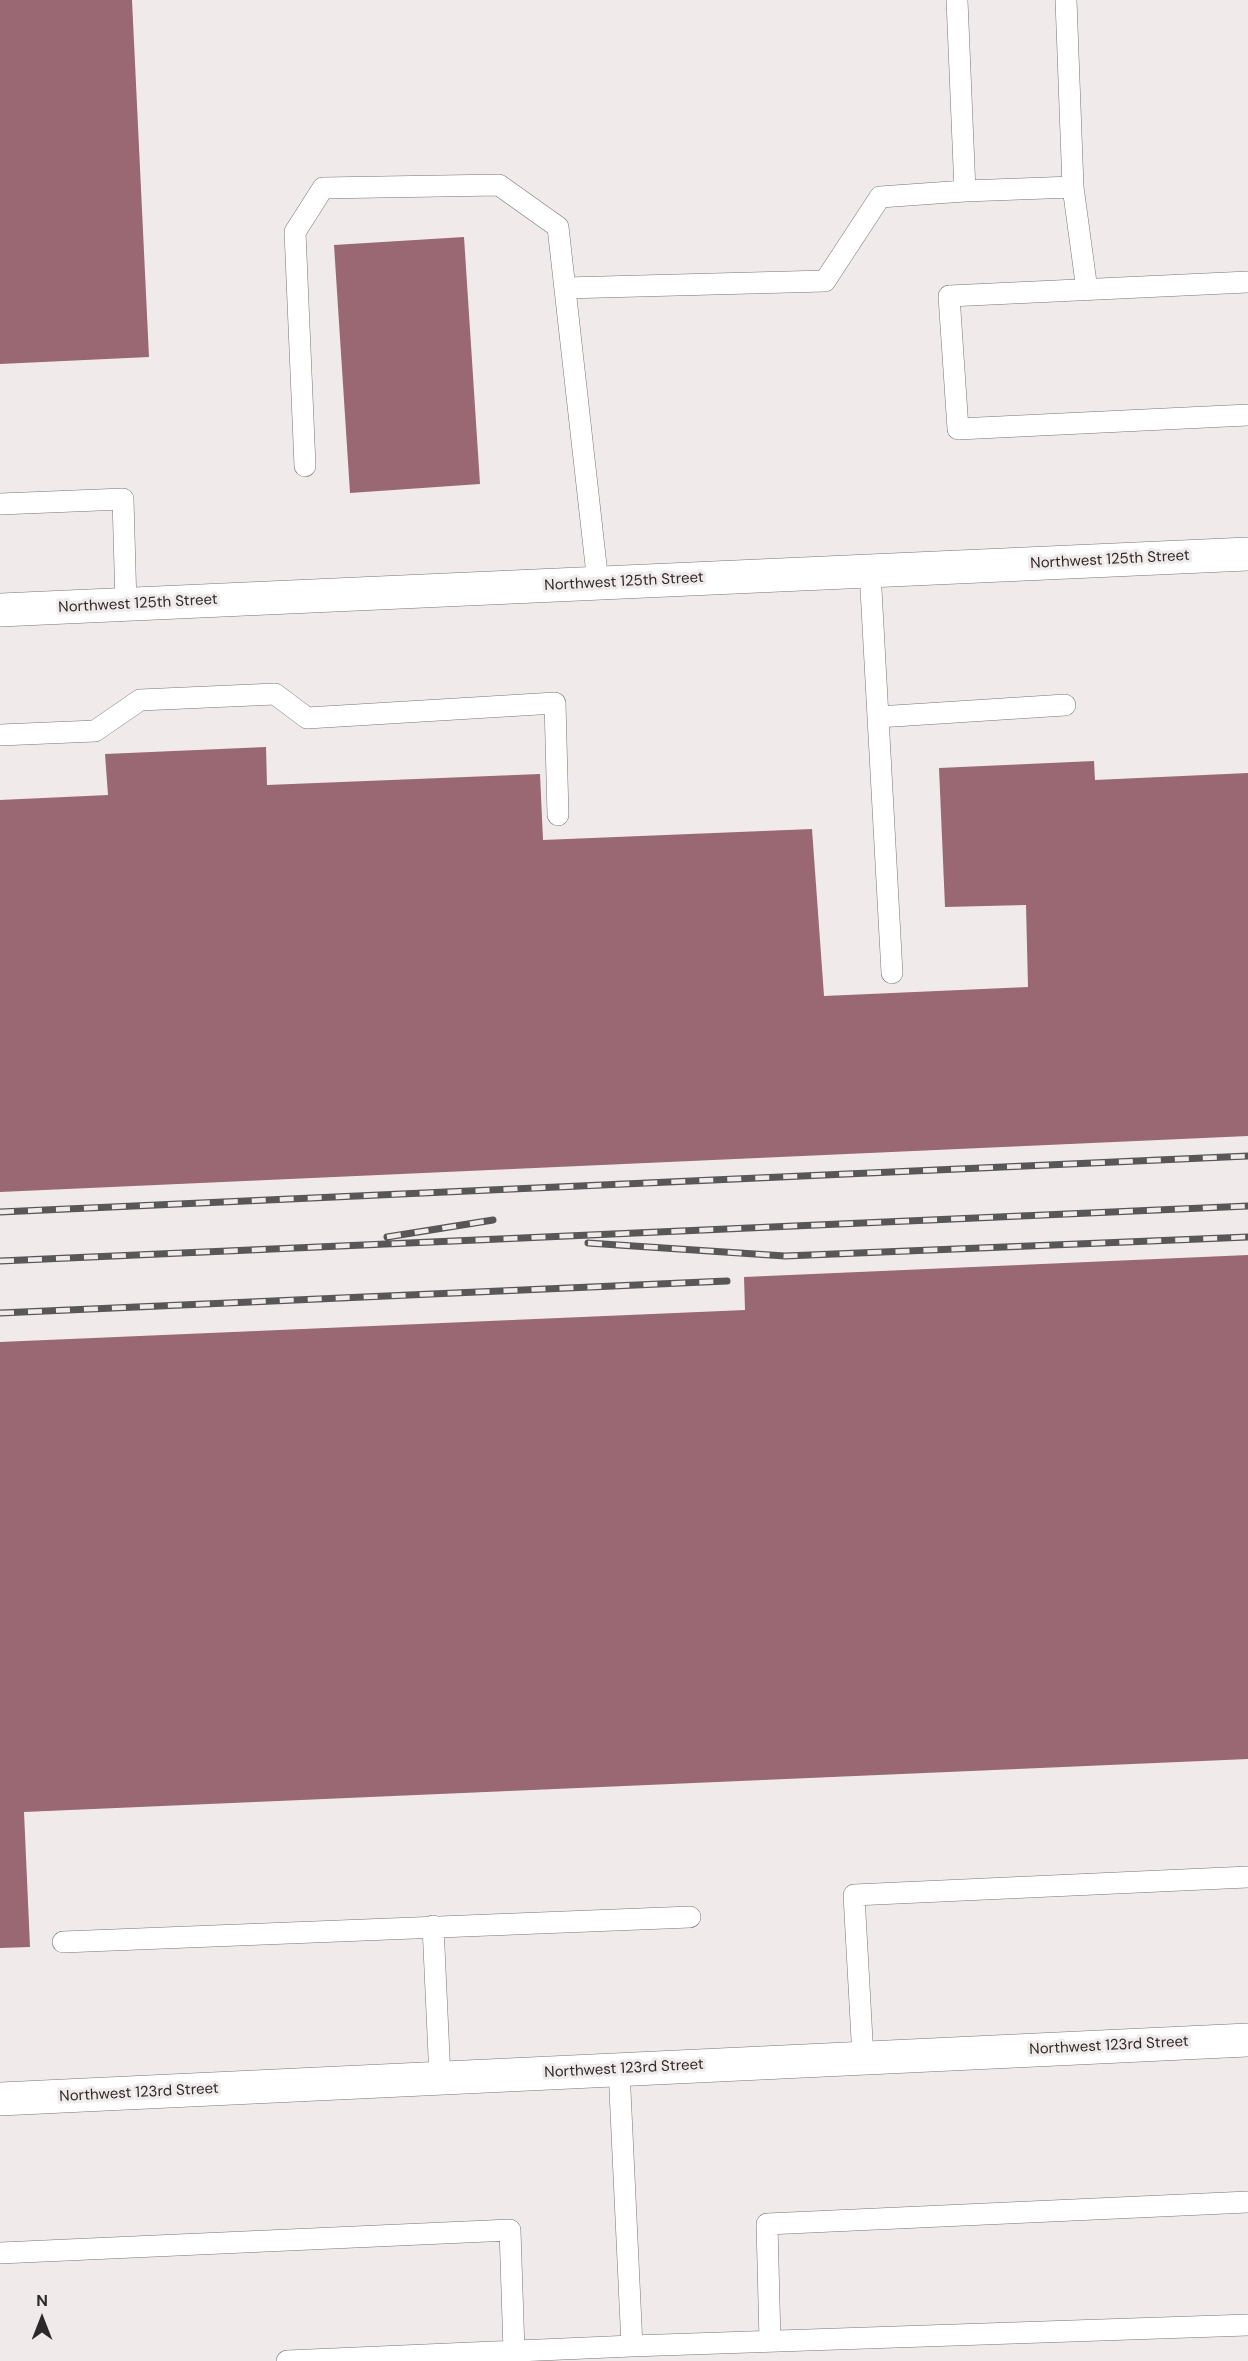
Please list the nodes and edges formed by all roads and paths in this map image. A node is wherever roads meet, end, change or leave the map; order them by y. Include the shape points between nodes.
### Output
1 (957, 0) edge
2 (1066, 0) edge
3 (1073, 187) junction
4 (965, 191) junction
5 (1248, 282) edge
6 (565, 288) junction
7 (1087, 290) junction
8 (1248, 415) edge
9 (305, 466) dead end
10 (0, 504) edge
11 (1248, 554) edge
12 (870, 571) junction
13 (598, 583) junction
14 (126, 605) junction
15 (0, 610) edge
16 (1065, 705) dead end
17 (878, 717) junction
18 (0, 735) edge
19 (558, 815) dead end
20 (892, 973) dead end
21 (1248, 1877) edge
22 (690, 1917) dead end
23 (433, 1926) junction
24 (63, 1942) dead end
25 (1248, 2040) edge
26 (862, 2058) junction
27 (619, 2070) junction
28 (440, 2078) junction
29 (0, 2099) edge
30 (1248, 2202) edge
31 (0, 2253) edge
32 (1248, 2325) edge
33 (770, 2341) junction
34 (632, 2346) junction
35 (514, 2351) junction
36 (287, 2361) edge

1 - 4 lane
2 - 3 lane
3 - 4 lane
3 - 7 lane
4 - 6 lane via 880,197 825,281
5 - 7 lane
6 - 9 lane via 558,227 499,185 323,188 295,232
6 - 13 lane
7 - 8 lane via 949,296 958,429
10 - 14 lane via 123,499
11 - 12 street, Northwest 125th Street
12 - 13 street, Northwest 125th Street
12 - 17 lane
13 - 14 street, Northwest 125th Street
14 - 15 street, Northwest 125th Street
16 - 17 lane
17 - 20 lane
18 - 19 lane via 95,730 140,700 276,694 307,718 555,703
21 - 26 lane via 854,1895
22 - 23 lane
23 - 24 lane
23 - 28 lane
25 - 26 street, Northwest 123rd Street
26 - 27 street, Northwest 123rd Street
27 - 28 street, Northwest 123rd Street
27 - 34 lane
28 - 29 street, Northwest 123rd Street
30 - 33 lane via 767,2224
31 - 35 lane via 510,2230
32 - 33 lane
33 - 34 lane
34 - 35 lane
35 - 36 lane

